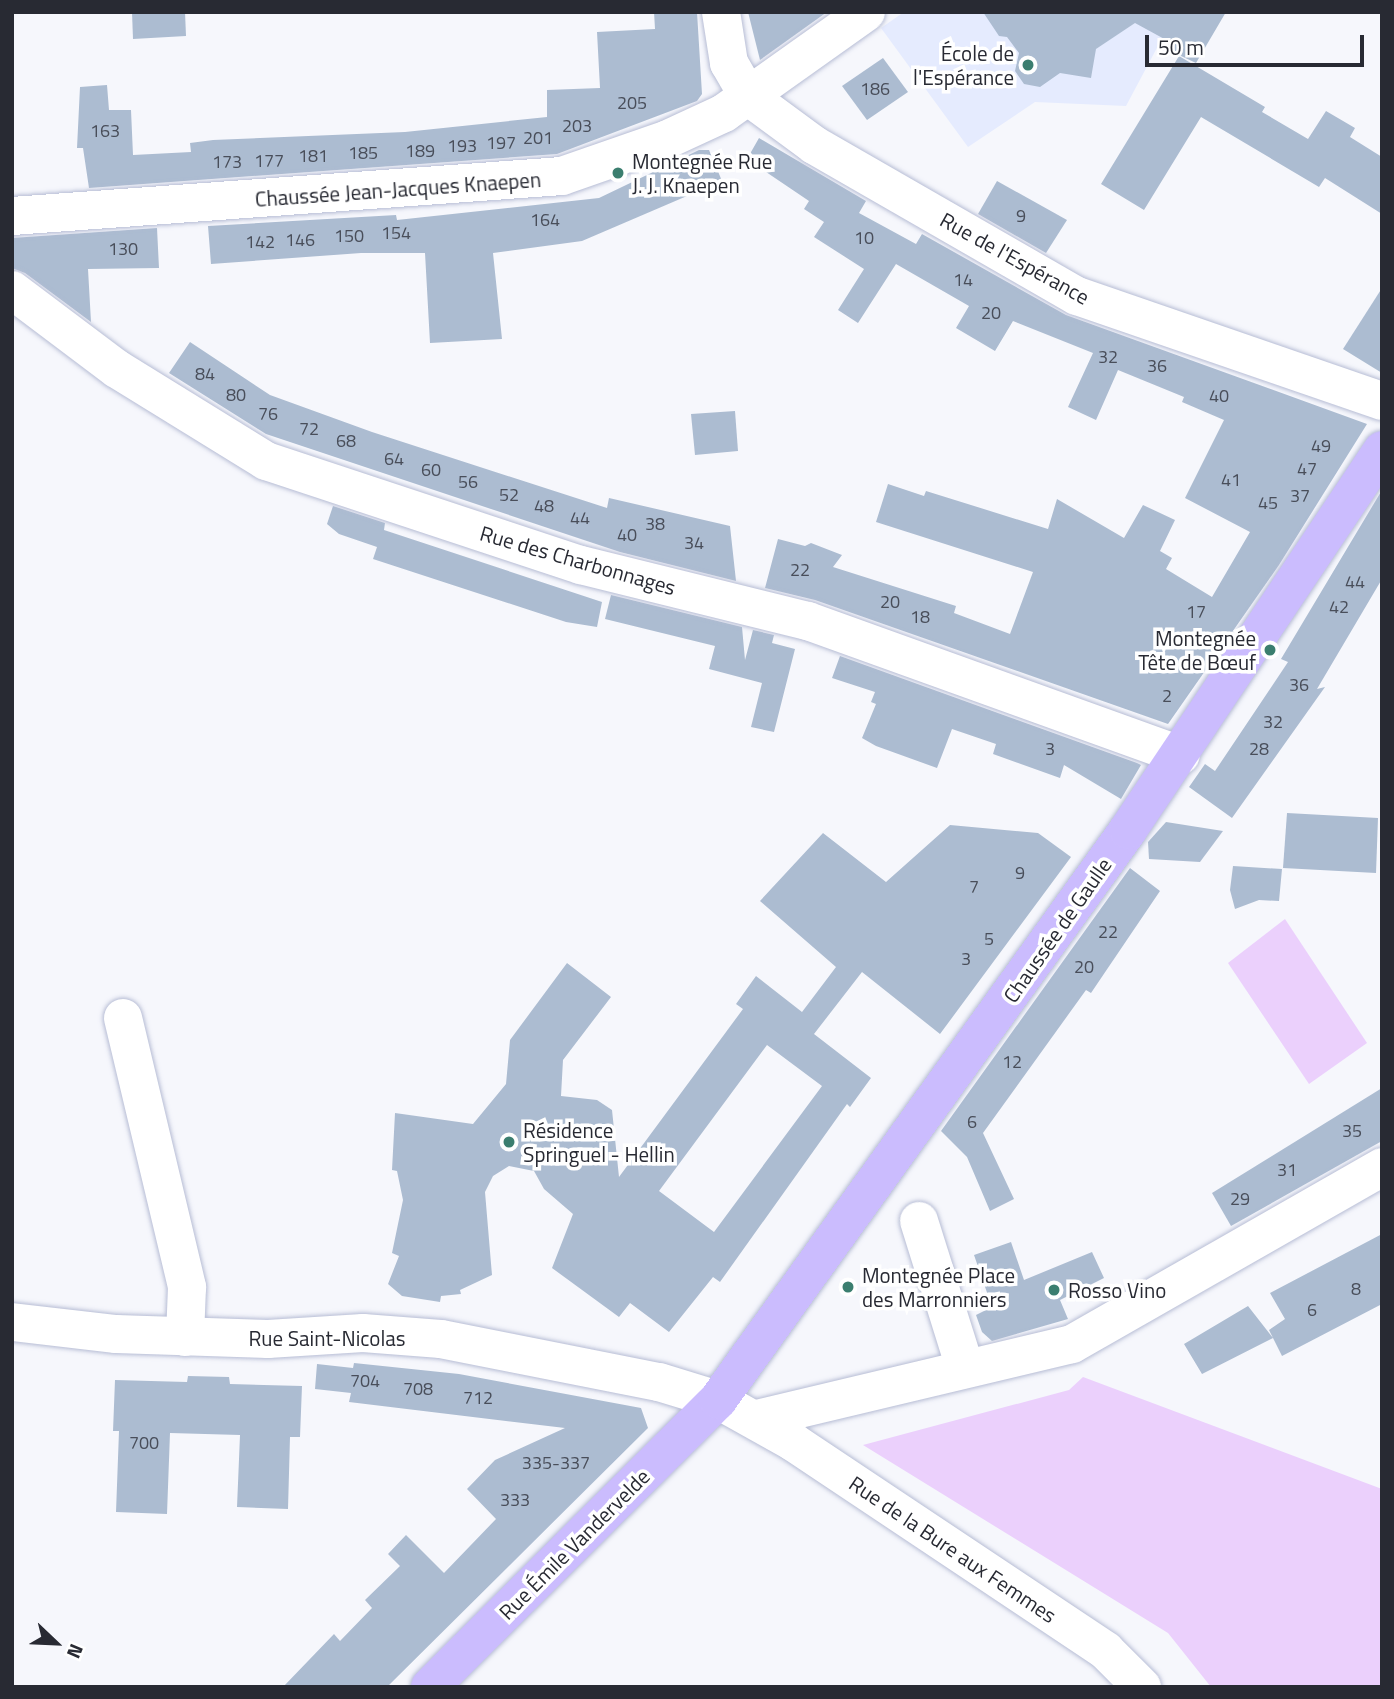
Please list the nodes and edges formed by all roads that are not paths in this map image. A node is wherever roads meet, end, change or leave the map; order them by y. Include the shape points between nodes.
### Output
1 (721, 12) edge
2 (866, 12) edge
3 (749, 97) junction
4 (12, 216) edge
5 (12, 290) edge
6 (1382, 401) edge
7 (1382, 450) edge
8 (1181, 755) junction
9 (123, 1018) dead end
10 (1382, 1167) edge
11 (919, 1221) dead end
12 (12, 1322) edge
13 (185, 1337) junction
14 (965, 1368) junction
15 (718, 1400) junction
16 (757, 1419) junction
17 (430, 1687) edge
18 (1142, 1687) edge

1 - 3 street via 729,63
2 - 3 street, Chaussée Jean-Jacques Knaepen
3 - 4 street, Chaussée Jean-Jacques Knaepen via 668,139 562,176
3 - 6 street, Rue de l'Espérance via 814,145 1077,296
5 - 8 street, Rue des Charbonnages via 117,369 265,461 581,565 808,621
7 - 8 main road, Chaussée de Gaulle
8 - 15 main road, Chaussée de Gaulle
9 - 13 street via 187,1287
10 - 14 street via 1072,1344
11 - 14 street
12 - 13 street, Rue Saint-Nicolas
13 - 15 street, Rue Saint-Nicolas via 268,1339 363,1333 440,1339 659,1382
14 - 16 street
15 - 16 street, Rue Saint-Nicolas
15 - 17 main road, Rue Émile Vandervelde
16 - 18 street, Rue de la Bure aux Femmes via 1106,1651

